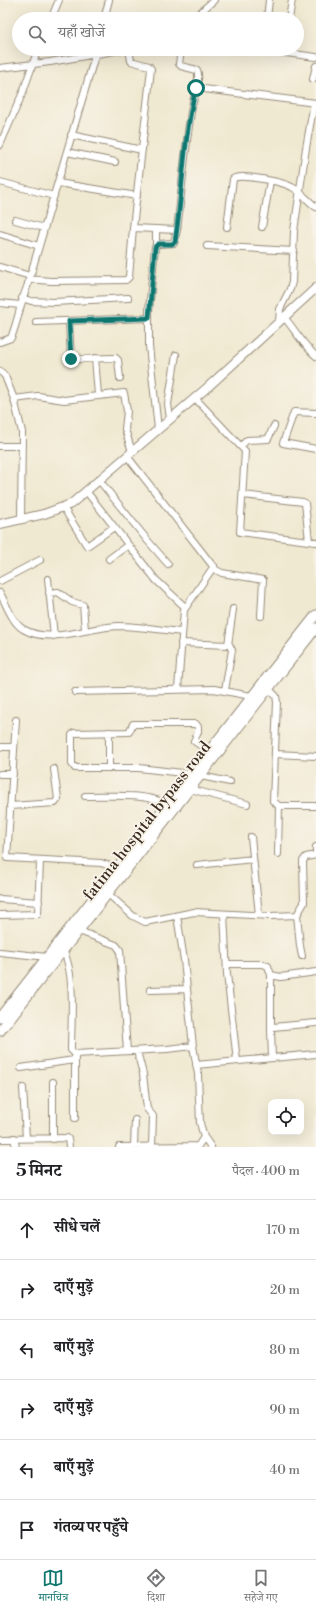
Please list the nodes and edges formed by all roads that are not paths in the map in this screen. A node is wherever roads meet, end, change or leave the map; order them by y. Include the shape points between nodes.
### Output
1 (59, 0) edge
2 (109, 0) edge
3 (214, 0) edge
4 (269, 0) edge
5 (292, 0) edge
6 (54, 12) edge
7 (106, 12) edge
8 (201, 12) edge
9 (268, 12) edge
10 (290, 12) edge
11 (304, 55) edge
12 (35, 56) edge
13 (75, 56) edge
14 (95, 56) edge
15 (130, 56) edge
16 (180, 56) edge
17 (316, 57) edge
18 (32, 64) junction
19 (316, 66) edge
20 (0, 68) edge
21 (313, 79) dead end
22 (196, 88) junction
23 (315, 103) edge
24 (71, 135) junction
25 (0, 145) edge
26 (142, 150) junction
27 (66, 152) junction
28 (115, 162) dead end
29 (270, 181) junction
30 (0, 182) edge
31 (58, 183) junction
32 (299, 193) junction
33 (54, 196) junction
34 (137, 196) junction
35 (316, 207) edge
36 (15, 220) dead end
37 (227, 227) dead end
38 (262, 227) dead end
39 (0, 228) edge
40 (44, 228) junction
41 (132, 228) junction
42 (156, 229) junction
43 (177, 230) junction
44 (0, 233) edge
45 (39, 246) junction
46 (156, 246) junction
47 (207, 246) dead end
48 (294, 251) junction
49 (0, 267) edge
50 (30, 277) junction
51 (316, 288) edge
52 (22, 298) junction
53 (128, 298) dead end
54 (0, 303) edge
55 (20, 305) junction
56 (149, 318) junction
57 (282, 320) junction
58 (69, 321) junction
59 (36, 322) dead end
60 (0, 342) edge
61 (176, 356) dead end
62 (316, 356) edge
63 (95, 358) junction
64 (0, 371) edge
65 (120, 378) dead end
66 (98, 395) junction
67 (195, 398) junction
68 (14, 399) junction
69 (316, 414) edge
70 (170, 419) junction
71 (274, 426) dead end
72 (158, 429) junction
73 (0, 446) edge
74 (22, 446) junction
75 (241, 446) junction
76 (316, 449) edge
77 (130, 454) junction
78 (99, 480) junction
79 (86, 491) junction
80 (242, 495) junction
81 (63, 507) junction
82 (21, 519) junction
83 (0, 524) edge
84 (114, 527) junction
85 (313, 542) edge
86 (128, 545) junction
87 (109, 559) dead end
88 (40, 560) dead end
89 (168, 564) dead end
90 (214, 566) junction
91 (48, 579) dead end
92 (0, 581) edge
93 (0, 593) edge
94 (49, 593) junction
95 (185, 607) junction
96 (233, 609) dead end
97 (316, 615) edge
98 (261, 616) dead end
99 (316, 628) edge
100 (85, 630) junction
101 (182, 632) junction
102 (54, 636) junction
103 (181, 643) junction
104 (229, 644) junction
105 (278, 670) junction
106 (178, 689) junction
107 (269, 689) junction
108 (225, 690) junction
109 (75, 692) dead end
110 (251, 696) junction
111 (16, 720) dead end
112 (110, 732) junction
113 (0, 747) edge
114 (14, 747) junction
115 (209, 751) junction
116 (275, 754) junction
117 (316, 756) edge
118 (109, 767) junction
119 (54, 770) dead end
120 (0, 774) edge
121 (12, 774) junction
122 (191, 774) junction
123 (201, 776) junction
124 (230, 782) dead end
125 (190, 789) junction
126 (85, 796) dead end
127 (167, 804) junction
128 (247, 804) dead end
129 (10, 806) junction
130 (279, 806) junction
131 (316, 806) edge
132 (251, 837) dead end
133 (316, 847) edge
134 (278, 854) dead end
135 (316, 855) edge
136 (253, 859) junction
137 (40, 860) junction
138 (197, 865) dead end
139 (116, 868) junction
140 (104, 891) junction
141 (0, 899) edge
142 (39, 902) junction
143 (224, 914) junction
144 (0, 915) edge
145 (259, 915) junction
146 (297, 915) junction
147 (177, 916) junction
148 (79, 931) junction
149 (63, 950) junction
150 (0, 952) edge
151 (302, 956) dead end
152 (47, 957) junction
153 (227, 964) junction
154 (316, 972) edge
155 (271, 975) junction
156 (187, 989) junction
157 (150, 990) dead end
158 (0, 1016) edge
159 (316, 1023) edge
160 (271, 1030) junction
161 (0, 1031) edge
162 (193, 1046) junction
163 (126, 1051) junction
164 (137, 1051) junction
165 (316, 1054) edge
166 (74, 1057) junction
167 (272, 1058) junction
168 (237, 1061) junction
169 (196, 1065) junction
170 (21, 1068) dead end
171 (53, 1082) dead end
172 (23, 1088) dead end
173 (75, 1118) dead end
174 (135, 1120) dead end
175 (204, 1137) junction
176 (14, 1138) junction
177 (26, 1138) junction
178 (0, 1139) edge
179 (54, 1139) junction
180 (134, 1146) junction
181 (152, 1146) junction
182 (16, 1147) edge
183 (69, 1147) edge
184 (119, 1147) edge
185 (211, 1147) edge

1 - 6 street
2 - 7 street
3 - 8 street
4 - 9 street
5 - 10 street
11 - 17 street
12 - 18 street
13 - 18 street
14 - 24 street
15 - 26 street via 131,61 149,66 151,69
16 - 22 street via 181,66 197,70 199,74
18 - 20 street
18 - 25 street
19 - 21 street
22 - 23 street
22 - 43 street via 185,148
23 - 32 street
24 - 26 street
24 - 27 street
26 - 34 street
27 - 28 street
27 - 31 street
29 - 32 street via 292,187
29 - 37 street via 237,176 233,178
29 - 38 street
30 - 33 street
31 - 33 street
31 - 34 street
32 - 35 street
32 - 48 street
33 - 40 street
34 - 41 street
36 - 40 street
39 - 44 street
40 - 45 street
41 - 42 street
41 - 50 street via 130,273 126,280 51,281
42 - 43 street
42 - 46 street
43 - 46 street via 174,243
44 - 45 street
45 - 50 street
46 - 56 street
47 - 48 street
48 - 57 street via 292,282 280,309
49 - 50 street
50 - 52 street
51 - 57 main road
52 - 53 street via 54,302
52 - 55 street
54 - 55 street
55 - 60 street via 11,338
56 - 58 street
56 - 72 street via 150,363
57 - 62 street via 297,332 306,347
57 - 67 main road
58 - 59 street
58 - 63 street via 70,358
61 - 70 street via 168,404
63 - 65 street via 117,358
63 - 66 street
64 - 68 street via 5,376
66 - 68 street via 64,400 38,396
66 - 77 street via 122,392 125,394 128,411 125,429
67 - 70 main road
67 - 75 street
68 - 74 street via 21,428
69 - 76 street via 294,412 283,443
70 - 72 main road
71 - 75 street via 268,439 247,440
72 - 77 main road
73 - 74 street
74 - 82 street
75 - 80 street via 245,454
77 - 78 main road
77 - 90 street
78 - 79 main road
78 - 89 street
79 - 81 main road via 71,504
79 - 84 street
80 - 85 street via 305,503
80 - 85 street via 240,532
81 - 82 main road
81 - 84 street via 87,546
82 - 83 main road
84 - 86 street
86 - 87 street
86 - 95 street via 159,584
88 - 92 street
90 - 95 street
90 - 98 street via 222,573 263,580
91 - 94 street
93 - 102 street via 20,627 29,632
94 - 100 street via 58,592 72,602 83,605
94 - 102 street
95 - 101 street
96 - 104 street
97 - 105 highway, fatima hospital bypass road
99 - 105 highway, fatima hospital bypass road
100 - 101 street via 120,626
100 - 102 street
101 - 103 street
103 - 104 street
103 - 106 street
104 - 108 street via 232,650
105 - 107 highway, fatima hospital bypass road
105 - 110 highway, fatima hospital bypass road
106 - 108 street
106 - 109 street
107 - 116 street via 278,702
107 - 123 highway, fatima hospital bypass road
108 - 110 street
110 - 115 highway, fatima hospital bypass road
111 - 114 street
112 - 115 street via 129,732 133,724 196,724 198,730 194,741
112 - 118 street
112 - 118 street via 72,735 73,767
113 - 114 street
114 - 121 street
115 - 122 highway, fatima hospital bypass road
116 - 117 street
116 - 130 street via 273,801
118 - 122 street
119 - 129 street via 58,799 55,803
120 - 121 street
121 - 129 street
122 - 127 highway, fatima hospital bypass road
123 - 124 street
123 - 125 highway, fatima hospital bypass road
125 - 128 street
125 - 140 highway, fatima hospital bypass road
126 - 127 street via 125,796
127 - 139 highway, fatima hospital bypass road
129 - 137 street via 7,858
130 - 131 street
130 - 134 street
132 - 136 street
133 - 135 street
135 - 146 street via 306,857 303,861 304,903
136 - 138 street
136 - 145 street
137 - 139 street via 101,863
137 - 142 street
139 - 140 highway, fatima hospital bypass road
140 - 147 street via 133,916 145,922
140 - 148 highway, fatima hospital bypass road
140 - 152 highway, fatima hospital bypass road
141 - 142 street
142 - 144 street via 39,912 36,915
143 - 145 street
143 - 147 street via 194,912
143 - 153 street
145 - 146 street
146 - 151 street
147 - 156 street
148 - 149 highway, fatima hospital bypass road
148 - 163 street via 116,945 120,950
149 - 161 highway, fatima hospital bypass road
149 - 166 street via 70,976 71,1050
150 - 152 street
152 - 158 highway, fatima hospital bypass road
153 - 155 street via 263,964 268,966
153 - 168 street
154 - 155 street via 281,977
155 - 160 street
156 - 157 street
156 - 162 street
159 - 160 street via 273,1027
160 - 167 street
162 - 164 street
162 - 169 street
163 - 164 street
163 - 166 street
164 - 181 street via 143,1074 147,1109 153,1116
165 - 167 street
166 - 170 street
166 - 173 street
167 - 168 street
168 - 169 street
169 - 175 street via 201,1108 200,1123
171 - 179 street
172 - 177 street
174 - 180 street
175 - 181 street via 198,1146
175 - 185 street
176 - 177 street
176 - 178 street
176 - 182 street
177 - 179 street
179 - 183 street via 68,1139
180 - 181 street
180 - 184 street

